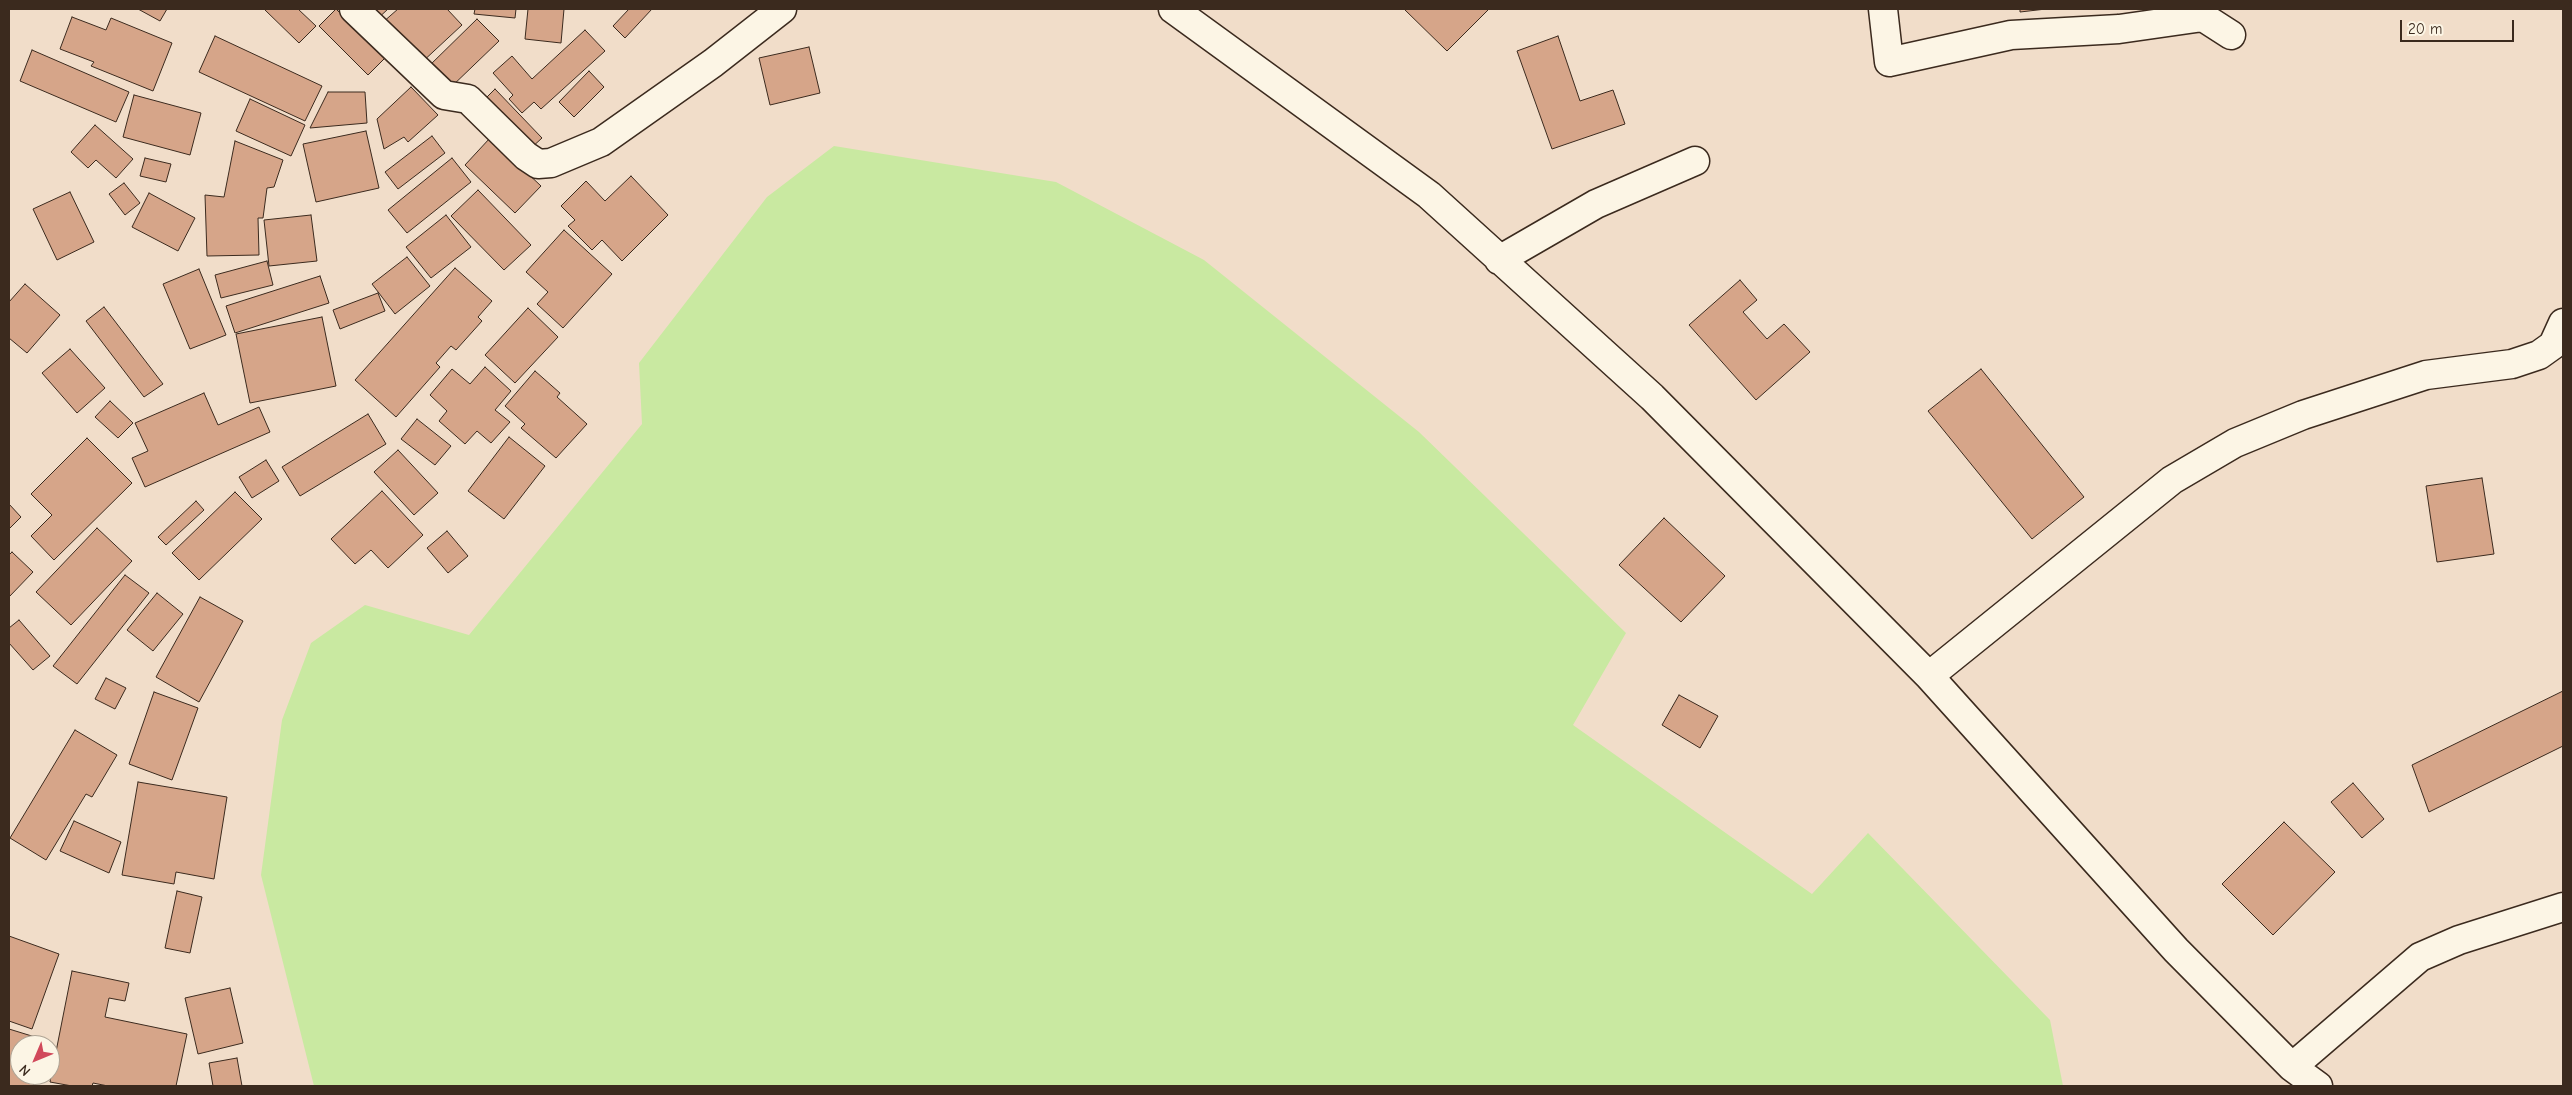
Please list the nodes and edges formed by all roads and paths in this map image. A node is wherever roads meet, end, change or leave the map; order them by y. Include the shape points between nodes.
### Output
1 (354, 9) edge
2 (782, 9) edge
3 (1173, 9) edge
4 (1883, 9) edge
5 (2231, 35) dead end
6 (1695, 161) dead end
7 (1499, 260) junction
8 (2563, 323) edge
9 (1929, 676) junction
10 (2563, 907) edge
11 (2292, 1067) junction
12 (2318, 1086) edge

1 - 2 street via 444,94 468,98 538,164 551,163 601,142 713,63
3 - 7 street via 1429,195
4 - 5 street via 1889,62 2011,34 2119,29 2202,17
6 - 7 street via 1596,204
7 - 9 street via 1652,397
8 - 9 street via 2553,345 2539,356 2512,364 2426,375 2303,415 2235,443 2172,480
9 - 11 street via 2176,950
10 - 11 street via 2459,940 2420,957
11 - 12 street

